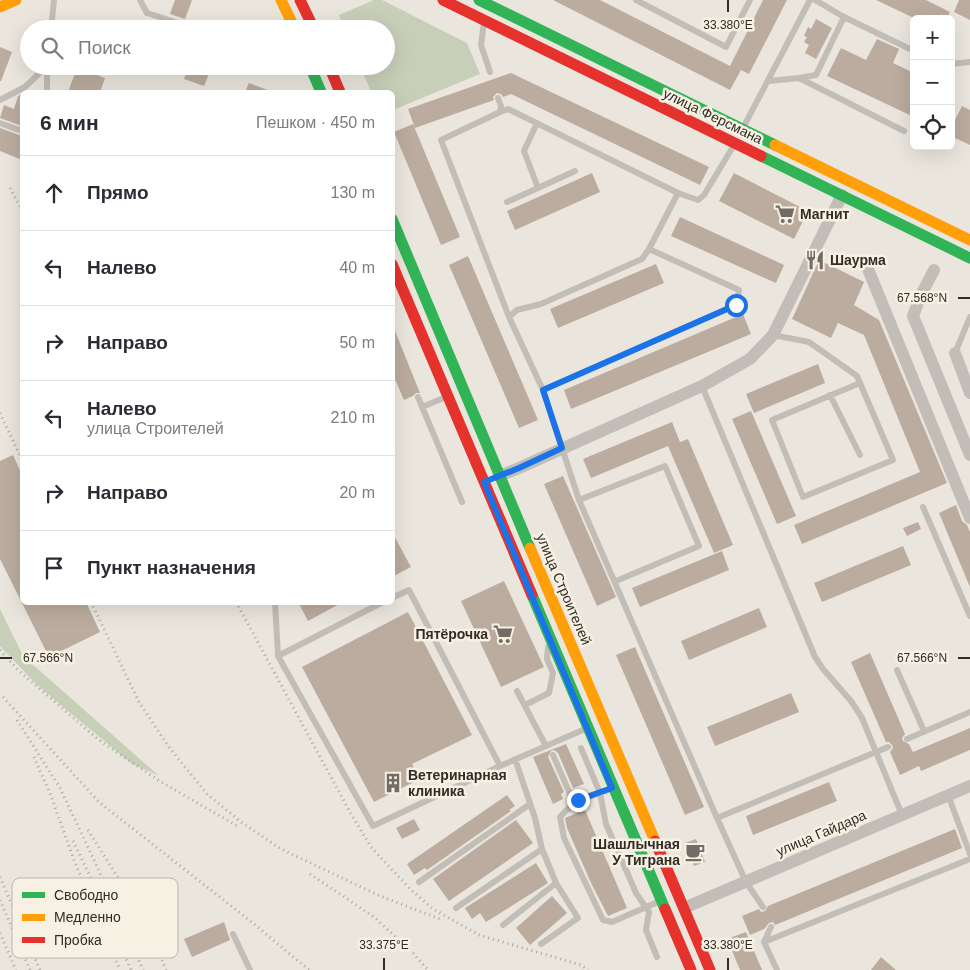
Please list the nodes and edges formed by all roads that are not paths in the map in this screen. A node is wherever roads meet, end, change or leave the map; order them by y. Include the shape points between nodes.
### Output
1 (16, 0) edge
2 (54, 0) edge
3 (140, 0) edge
4 (281, 0) edge
5 (300, 0) edge
6 (443, 0) edge
7 (479, 0) edge
8 (636, 0) edge
9 (750, 0) edge
10 (810, 0) edge
11 (815, 0) edge
12 (495, 3) edge
13 (0, 7) edge
14 (844, 17) junction
15 (52, 20) edge
16 (168, 20) edge
17 (291, 20) edge
18 (310, 20) edge
19 (484, 21) junction
20 (910, 49) edge
21 (970, 62) edge
22 (955, 64) edge
23 (490, 72) dead end
24 (38, 75) edge
25 (47, 75) edge
26 (314, 75) edge
27 (333, 75) edge
28 (799, 78) junction
29 (768, 81) junction
30 (47, 90) edge
31 (320, 90) edge
32 (339, 90) edge
33 (498, 98) dead end
34 (0, 100) edge
35 (500, 112) junction
36 (0, 123) edge
37 (537, 123) junction
38 (743, 129) junction
39 (20, 130) edge
40 (904, 132) dead end
41 (735, 143) junction
42 (575, 172) dead end
43 (538, 188) junction
44 (678, 192) junction
45 (842, 195) junction
46 (507, 202) dead end
47 (395, 226) edge
48 (970, 240) edge
49 (405, 248) junction
50 (649, 248) junction
51 (395, 252) edge
52 (970, 258) edge
53 (868, 268) dead end
54 (934, 270) dead end
55 (395, 271) edge
56 (428, 304) junction
57 (412, 311) junction
58 (510, 317) junction
59 (970, 317) edge
60 (773, 335) junction
61 (955, 353) joint
62 (860, 383) junction
63 (702, 386) junction
64 (543, 390) junction
65 (970, 393) edge
66 (448, 396) junction
67 (830, 396) junction
68 (418, 397) dead end
69 (422, 407) junction
70 (562, 448) junction
71 (860, 455) dead end
72 (970, 455) edge
73 (499, 476) junction
74 (484, 482) junction
75 (579, 500) junction
76 (462, 502) dead end
77 (923, 507) dead end
78 (970, 518) edge
79 (616, 581) junction
80 (395, 597) edge
81 (275, 605) edge
82 (378, 605) edge
83 (970, 616) edge
84 (549, 636) junction
85 (278, 656) junction
86 (898, 670) dead end
87 (517, 691) dead end
88 (525, 705) junction
89 (970, 712) edge
90 (604, 720) junction
91 (588, 728) junction
92 (924, 732) junction
93 (907, 739) dead end
94 (546, 746) junction
95 (888, 747) dead end
96 (581, 748) dead end
97 (876, 753) junction
98 (553, 755) dead end
99 (515, 759) junction
100 (500, 766) junction
101 (970, 786) edge
102 (612, 788) junction
103 (600, 792) junction
104 (948, 795) junction
105 (578, 800) junction
106 (530, 804) junction
107 (902, 815) junction
108 (718, 818) junction
109 (542, 848) junction
110 (970, 854) edge
111 (970, 860) edge
112 (418, 882) dead end
113 (746, 882) junction
114 (556, 883) junction
115 (660, 901) junction
116 (645, 907) junction
117 (763, 907) dead end
118 (456, 908) dead end
119 (684, 908) junction
120 (666, 915) junction
121 (503, 924) dead end
122 (771, 926) dead end
123 (233, 934) dead end
124 (764, 942) junction
125 (541, 944) dead end
126 (657, 957) dead end
127 (250, 970) edge
128 (691, 970) edge
129 (710, 970) edge
130 (777, 970) edge

1 - 13 main road
2 - 15 lane
3 - 16 lane via 146,13
4 - 17 main road
5 - 18 main road
6 - 19 main road, улица Ферсмана
7 - 12 main road, улица Ферсмана
8 - 9 lane via 726,47
10 - 29 lane
11 - 14 lane
12 - 19 main road
12 - 38 main road, улица Ферсмана
14 - 20 lane
14 - 28 lane via 816,75
19 - 23 lane via 481,45
19 - 41 main road, улица Ферсмана
21 - 22 lane
24 - 34 lane via 25,87
25 - 30 lane
26 - 31 main road
27 - 32 main road
28 - 29 lane
28 - 40 lane
29 - 38 lane
33 - 35 lane
35 - 37 lane via 508,109
35 - 58 lane via 441,140
36 - 39 lane
37 - 43 lane via 524,151
37 - 44 lane
38 - 41 main road
38 - 48 main road, улица Ферсмана
41 - 44 lane via 704,195 698,200
41 - 45 main road, улица Ферсмана
42 - 43 lane
43 - 46 lane
44 - 50 lane
45 - 52 main road, улица Ферсмана
45 - 60 street
47 - 49 main road, улица Строителей
49 - 51 main road
49 - 56 main road, улица Строителей
50 - 58 lane via 642,259 541,304 517,310
50 - 64 lane via 739,290 736,305
53 - 78 street
54 - 72 street via 913,316
55 - 57 main road
56 - 57 main road
56 - 73 main road, улица Строителей
57 - 66 main road
58 - 64 lane
59 - 61 lane
60 - 62 lane via 809,342 857,376
60 - 63 street via 750,359
61 - 65 street
62 - 67 lane
62 - 67 lane via 893,460 803,497 772,420
63 - 70 street
63 - 97 lane via 815,657 851,700
64 - 70 lane
66 - 69 lane
66 - 74 main road
67 - 71 lane
68 - 69 lane
69 - 76 lane
70 - 73 street
70 - 75 lane
73 - 74 main road
73 - 90 main road, улица Строителей
74 - 84 main road
75 - 79 lane
75 - 79 lane via 665,466 699,546
77 - 83 lane
79 - 108 lane
80 - 100 lane via 409,590
81 - 85 lane
82 - 85 lane
84 - 88 lane via 547,658 553,673 549,693
84 - 91 main road
85 - 100 lane via 373,826
86 - 92 lane
87 - 88 lane
88 - 94 lane
89 - 92 lane
90 - 91 main road
90 - 119 main road, улица Строителей
91 - 94 lane
91 - 102 main road
92 - 93 lane
94 - 99 lane
95 - 97 lane
96 - 103 lane
97 - 107 lane
97 - 108 lane
98 - 105 lane via 570,794
99 - 100 lane
99 - 106 lane
101 - 104 street, улица Гайдара
102 - 103 lane
102 - 115 main road
103 - 105 lane
103 - 116 lane via 606,824
104 - 107 street, улица Гайдара
104 - 110 lane
105 - 116 lane via 560,817 564,838 603,920 612,922
106 - 109 lane
106 - 112 lane
107 - 113 street, улица Гайдара
108 - 113 lane
109 - 114 lane
109 - 118 lane
111 - 124 lane
113 - 117 lane
113 - 119 street, улица Гайдара
114 - 121 lane
114 - 125 lane via 578,918
115 - 116 lane
115 - 120 main road
116 - 126 lane via 649,912 646,930
119 - 120 main road
119 - 129 main road, улица Строителей
120 - 128 main road
122 - 124 lane
123 - 127 lane
124 - 130 lane

